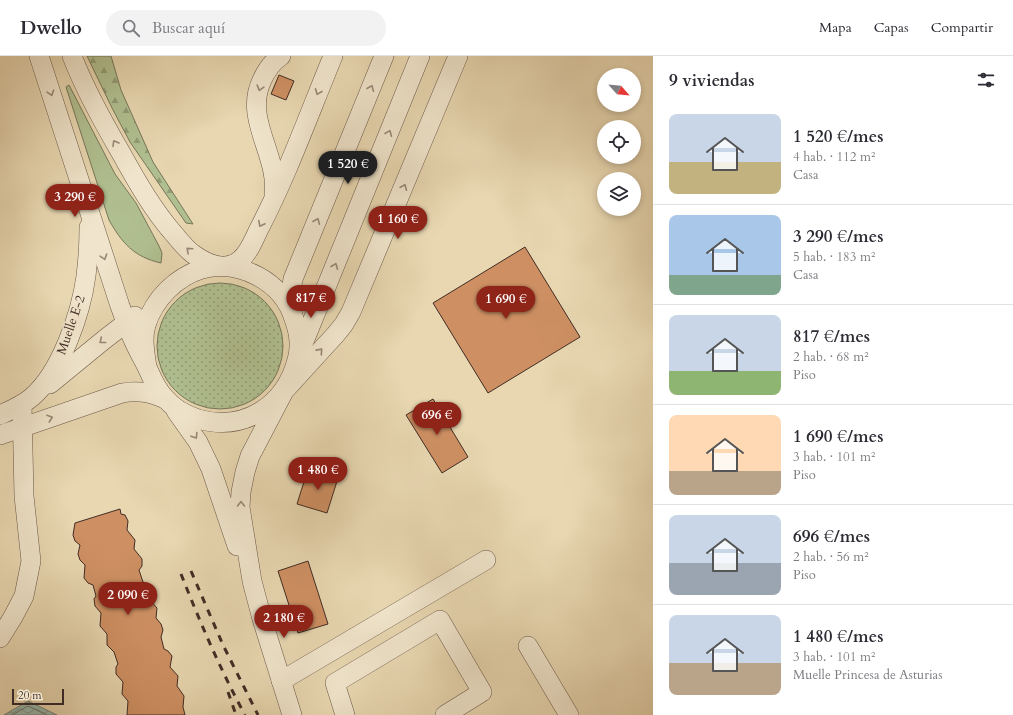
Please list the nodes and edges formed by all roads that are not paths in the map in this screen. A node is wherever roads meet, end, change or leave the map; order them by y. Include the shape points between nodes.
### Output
1 (39, 56) edge
2 (72, 56) edge
3 (281, 56) edge
4 (333, 56) edge
5 (384, 56) edge
6 (420, 56) edge
7 (458, 56) edge
8 (273, 203) junction
9 (88, 207) junction
10 (223, 267) junction
11 (166, 291) junction
12 (292, 312) junction
13 (127, 323) junction
14 (299, 354) junction
15 (147, 367) junction
16 (284, 391) junction
17 (26, 401) junction
18 (168, 402) junction
19 (0, 415) edge
20 (22, 426) junction
21 (0, 435) edge
22 (486, 560) dead end
23 (250, 570) junction
24 (0, 638) edge
25 (528, 646) dead end
26 (281, 681) junction
27 (292, 715) edge
28 (345, 715) edge
29 (445, 715) edge
30 (569, 715) edge

1 -> 9 street
10 -> 2 street via 193,254 161,219 110,135
3 -> 8 street via 265,73 256,101 258,124 274,176
4 -> 8 street
12 -> 5 street via 293,279
14 -> 6 street
16 -> 7 street via 336,334 351,312
8 -> 10 street via 241,260
9 -> 13 street
9 - 17 street, Muelle E-2 via 86,277 77,314 50,377
10 - 11 street via 202,269 183,277
10 - 12 street via 240,269 271,284
11 - 13 street
11 - 15 street via 154,306 146,325 144,346
12 - 14 street via 298,332
13 - 15 street
13 -> 17 street
14 - 16 street via 294,373
15 - 18 street via 154,384
16 - 18 street via 270,406 252,417 231,422 210,422 190,416
23 -> 16 street via 240,506 244,478 250,456
17 - 19 street, Muelle E-2
17 - 20 street
20 -> 18 street via 132,391 149,392
18 -> 23 street via 198,442 211,469 236,543
20 - 21 street
20 - 24 street via 24,502 31,561 24,596
22 - 26 street
23 - 26 street
25 - 30 street
26 - 27 street
28 - 29 street via 335,683 440,620 482,692

